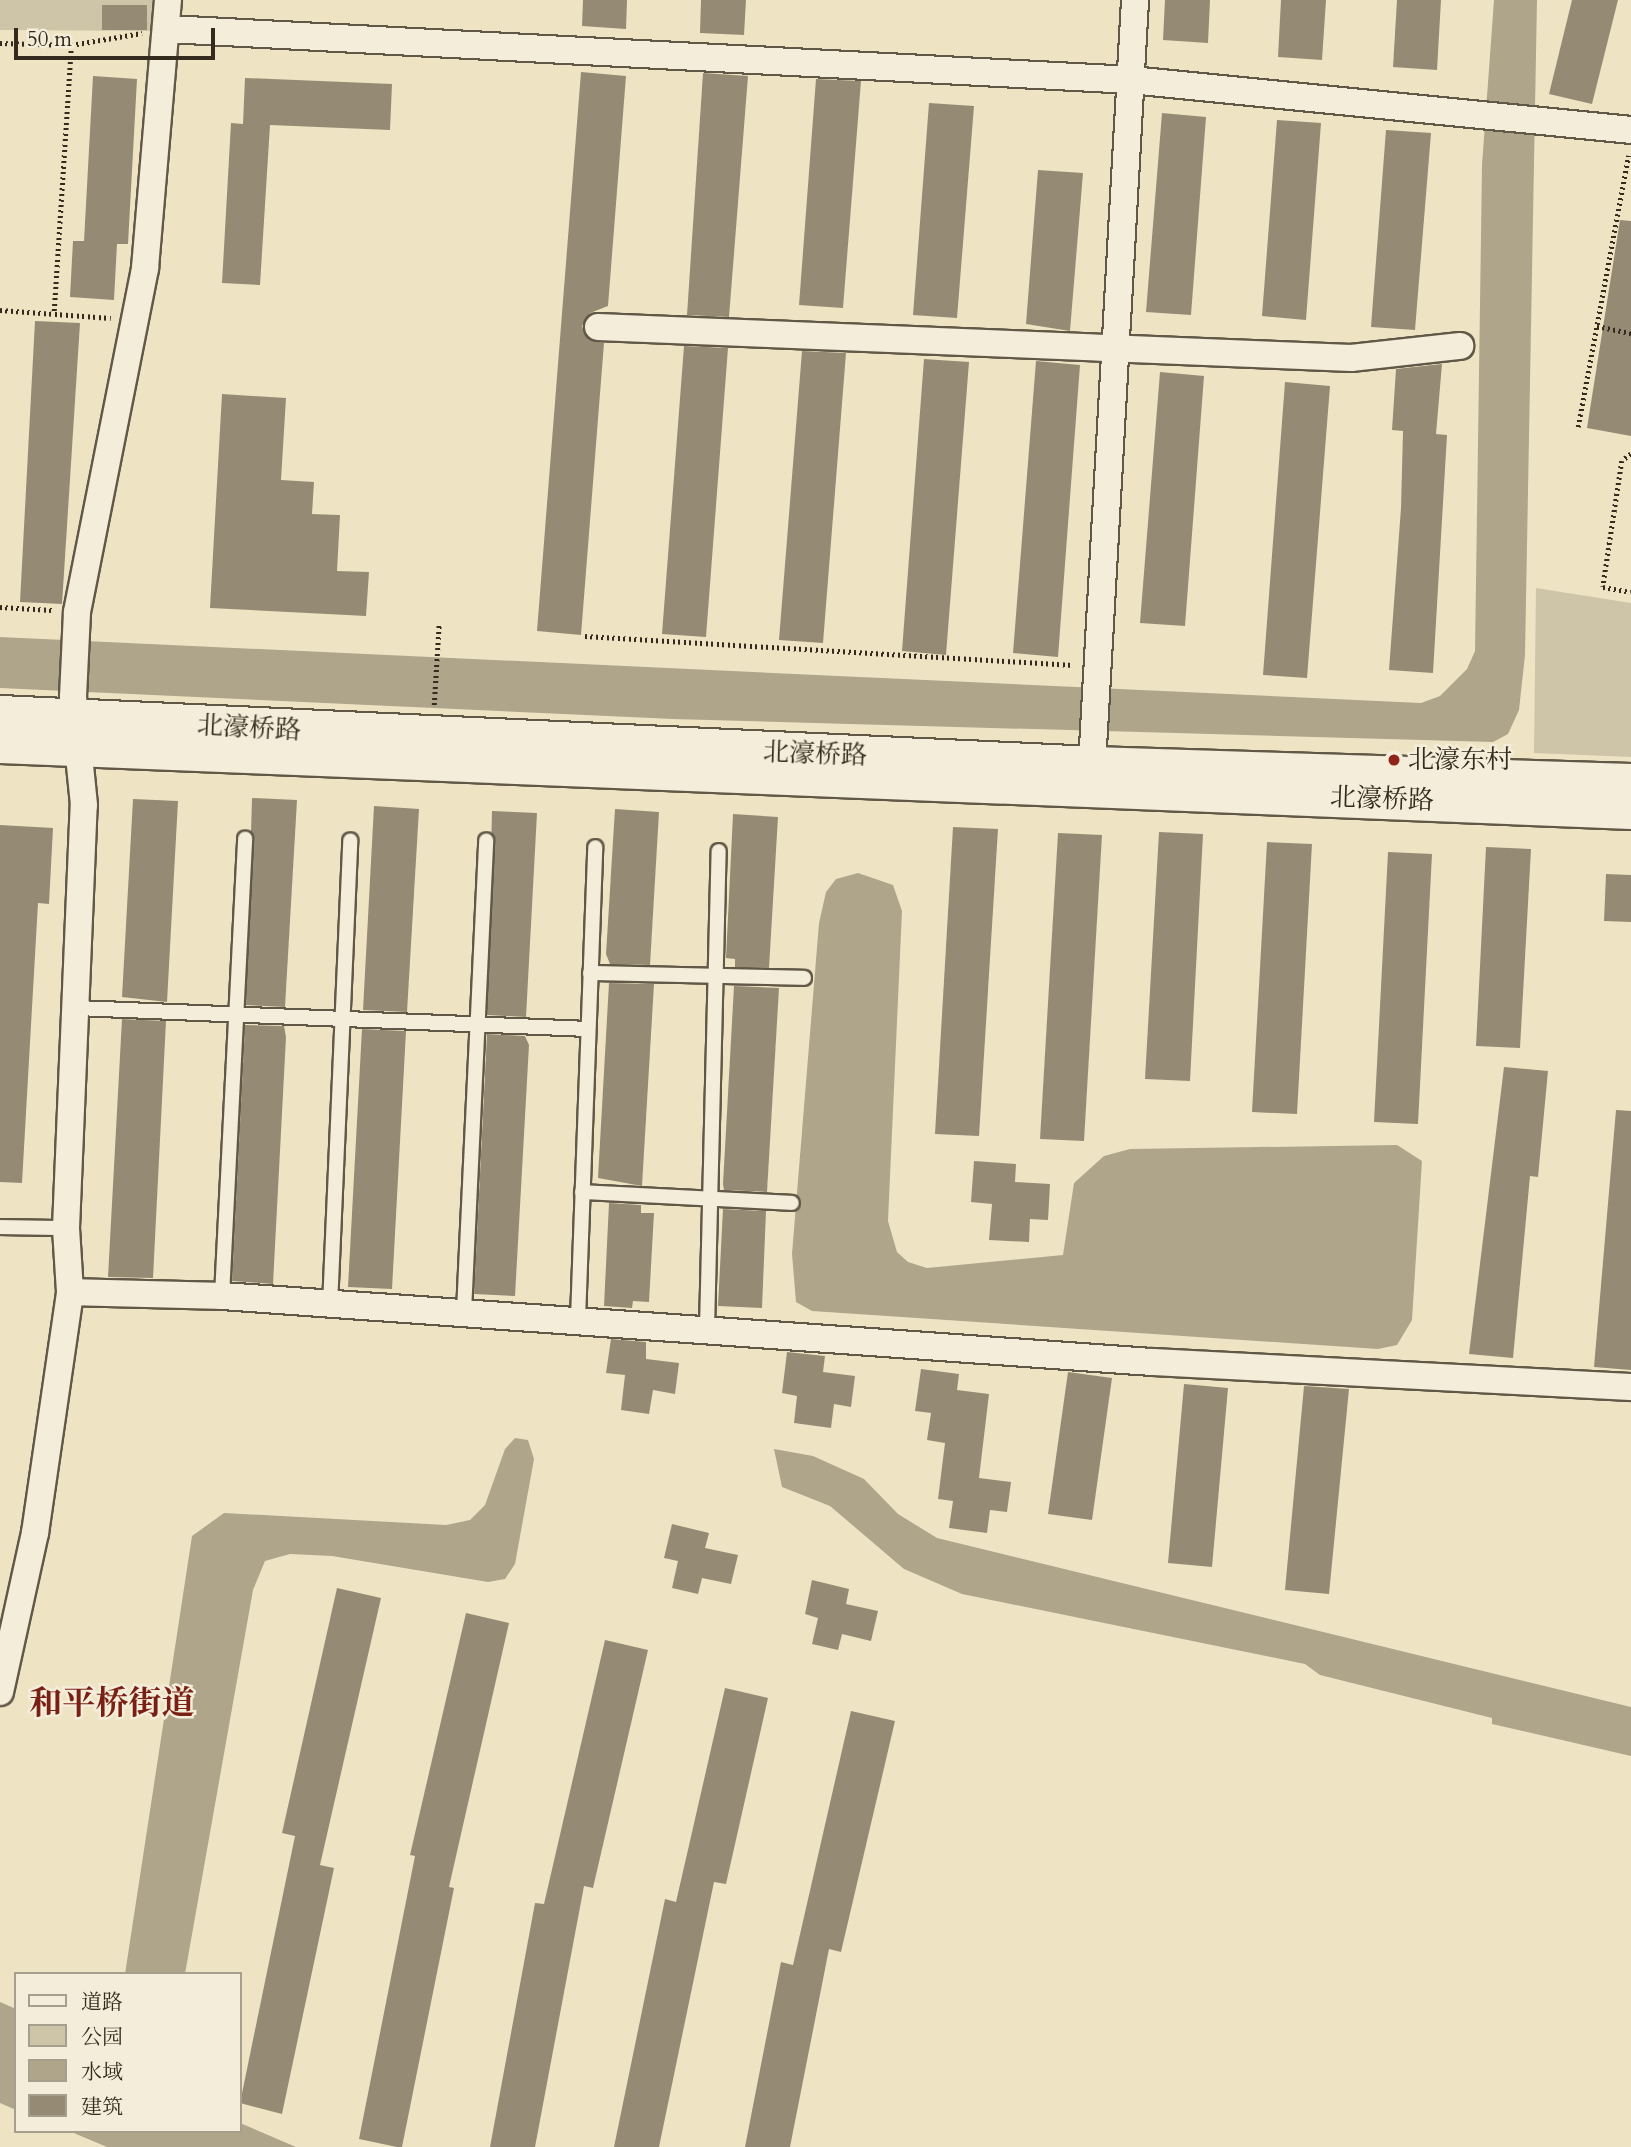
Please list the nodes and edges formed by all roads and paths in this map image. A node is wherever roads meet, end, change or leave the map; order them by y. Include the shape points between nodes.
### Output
1 (168, 0) edge
2 (1135, 0) edge
3 (168, 29) junction
4 (0, 43) edge
5 (71, 45) junction
6 (1130, 80) junction
7 (1630, 141) edge
8 (0, 310) edge
9 (54, 311) junction
10 (137, 321) junction
11 (1597, 326) junction
12 (597, 327) dead end
13 (1631, 333) edge
14 (1460, 346) dead end
15 (1117, 349) junction
16 (1578, 427) dead end
17 (1631, 454) edge
18 (1631, 592) edge
19 (0, 607) edge
20 (77, 618) junction
21 (439, 623) dead end
22 (585, 636) dead end
23 (1095, 670) junction
24 (0, 715) edge
25 (433, 716) dead end
26 (75, 721) junction
27 (0, 744) edge
28 (1092, 751) junction
29 (1631, 782) edge
30 (1631, 810) edge
31 (245, 839) dead end
32 (350, 840) dead end
33 (486, 841) dead end
34 (595, 847) dead end
35 (719, 851) dead end
36 (590, 973) junction
37 (716, 976) junction
38 (804, 978) dead end
39 (78, 1008) junction
40 (236, 1013) junction
41 (342, 1018) junction
42 (478, 1024) junction
43 (588, 1029) junction
44 (583, 1192) junction
45 (711, 1198) junction
46 (792, 1203) dead end
47 (0, 1227) edge
48 (66, 1228) junction
49 (70, 1292) junction
50 (222, 1296) junction
51 (330, 1306) junction
52 (464, 1312) junction
53 (578, 1320) junction
54 (708, 1328) junction
55 (1631, 1387) edge
56 (0, 1692) edge

1 - 3 street
2 - 6 street
3 - 5 path
3 - 6 street
3 - 10 street
4 - 5 path
5 - 9 path
6 - 7 street via 1550,118
6 - 15 street
7 - 11 path
8 - 9 path
9 - 10 path
10 - 20 street
11 - 13 path
11 - 16 path
12 - 15 street
14 - 15 street via 1351,358
15 - 23 street
17 - 18 path via 1622,461 1603,587
19 - 20 path
20 - 26 street
21 - 25 path
22 - 23 path
23 - 28 street
24 - 26 main road, 北濠桥路
26 - 27 main road, 北濠桥路
26 - 28 main road, 北濠桥路
26 - 30 main road, 北濠桥路
26 - 39 street via 84,805
28 - 29 main road, 北濠桥路
31 - 40 lane
32 - 41 lane
33 - 42 lane
34 - 36 lane
35 - 37 lane
36 - 37 lane
36 - 43 lane
37 - 38 lane
37 - 45 lane
39 - 40 lane
39 - 48 street
40 - 41 lane
40 - 50 lane
41 - 42 lane
41 - 51 lane
42 - 43 lane
42 - 52 lane
43 - 44 lane
44 - 45 lane
44 - 53 lane
45 - 46 lane
45 - 54 lane
47 - 48 lane
48 - 49 street
49 - 50 street
49 - 56 street via 34,1533
50 - 51 street
51 - 52 street
52 - 53 street
53 - 54 street
54 - 55 street via 1152,1362

